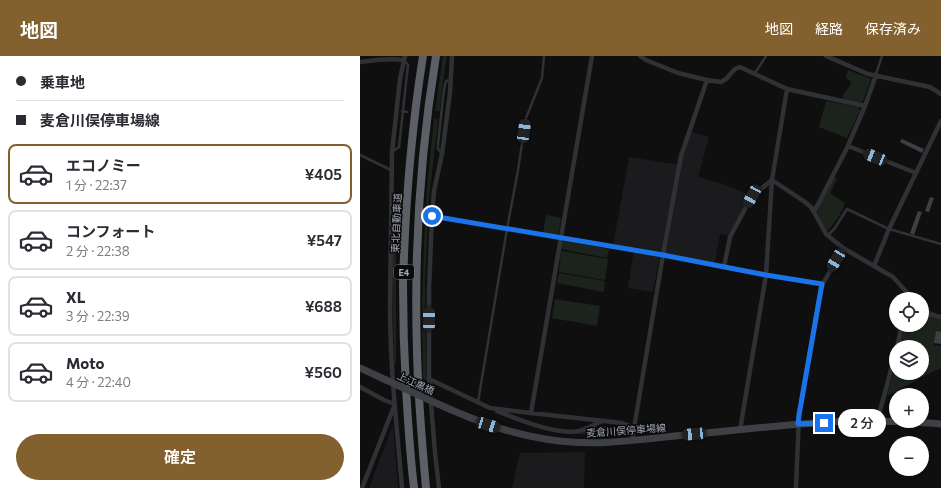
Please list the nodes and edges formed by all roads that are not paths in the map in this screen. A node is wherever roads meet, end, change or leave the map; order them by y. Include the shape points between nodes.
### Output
1 (423, 56) edge
2 (436, 56) edge
3 (452, 56) edge
4 (544, 56) edge
5 (592, 56) edge
6 (640, 56) edge
7 (766, 56) edge
8 (826, 56) edge
9 (882, 56) edge
10 (373, 58) edge
11 (405, 58) edge
12 (360, 62) edge
13 (754, 74) junction
14 (876, 75) junction
15 (451, 80) junction
16 (707, 80) junction
17 (787, 89) junction
18 (941, 94) edge
19 (865, 106) junction
20 (402, 111) junction
21 (407, 112) dead end
22 (436, 116) dead end
23 (441, 117) junction
24 (941, 121) edge
25 (848, 146) junction
26 (392, 152) junction
27 (442, 154) junction
28 (360, 155) edge
29 (392, 171) junction
30 (916, 173) junction
31 (772, 180) junction
32 (814, 212) junction
33 (432, 216) junction
34 (889, 228) junction
35 (507, 229) junction
36 (828, 235) junction
37 (561, 238) junction
38 (941, 244) edge
39 (843, 248) junction
40 (663, 255) junction
41 (874, 266) junction
42 (724, 267) junction
43 (766, 275) junction
44 (822, 284) junction
45 (904, 292) edge
46 (929, 313) edge
47 (941, 317) edge
48 (360, 368) edge
49 (889, 376) edge
50 (429, 379) junction
51 (360, 387) edge
52 (478, 402) junction
53 (395, 404) junction
54 (438, 404) joint
55 (490, 408) junction
56 (531, 413) junction
57 (604, 421) junction
58 (877, 421) junction
59 (798, 424) junction
60 (941, 424) edge
61 (633, 430) junction
62 (740, 430) junction
63 (632, 440) junction
64 (362, 488) edge
65 (402, 488) edge
66 (414, 488) edge
67 (426, 488) edge
68 (439, 488) edge
69 (796, 488) edge

1 - 66 highway, 東北自動車道 / E4 via 411,153 403,286 404,351 410,461
2 - 67 highway, E4 via 424,147 416,287 417,352
3 - 15 street
4 - 35 lane via 542,78 526,118
5 - 37 street
6 - 16 street via 678,73
7 - 13 lane
8 - 14 street
9 - 14 lane
10 - 11 street
10 - 12 street
11 - 20 lane via 408,65
11 - 26 street via 399,86
13 - 16 street via 740,67 734,69 721,82
13 - 17 street
14 - 18 street via 930,87
14 - 19 street
15 - 23 lane via 445,83
15 - 27 street
16 - 40 street via 681,156
17 - 19 street
17 - 31 street
19 - 25 street
20 - 21 lane
20 - 26 lane via 399,147
22 - 23 lane
23 - 27 lane via 438,149
24 - 30 street
25 - 30 street
25 - 32 street
26 - 29 street
27 - 33 street via 435,183
28 - 29 lane
29 - 53 street via 390,330
30 - 34 street
31 - 32 street via 805,202
31 - 42 street via 752,196 730,237
31 - 43 street
32 - 36 street
33 - 35 lane
33 - 50 street
34 - 36 lane via 847,209
34 - 38 lane
34 - 41 street
35 - 37 lane
35 - 52 lane
36 - 39 street
37 - 40 lane
37 - 56 street
39 - 41 street
39 - 44 street
40 - 42 lane
40 - 61 street
41 - 45 street via 893,277
42 - 43 lane
43 - 44 lane
43 - 62 street
44 - 59 street
46 - 47 street
48 - 54 main road, 上江黒橋, bridge
49 - 58 street
50 - 52 street
50 - 68 street
51 - 53 street
52 - 55 street
53 - 64 street
53 - 65 street
54 - 63 main road, 麦倉川俣停車場線 via 488,425 542,439 594,443
55 - 56 street
55 - 57 street via 523,422 560,430 580,430
56 - 57 street
57 - 61 street via 626,424
58 - 59 main road, 麦倉川俣停車場線
58 - 60 main road, 麦倉川俣停車場線
59 - 62 main road, 麦倉川俣停車場線
59 - 69 street
61 - 63 street
62 - 63 main road, 麦倉川俣停車場線

